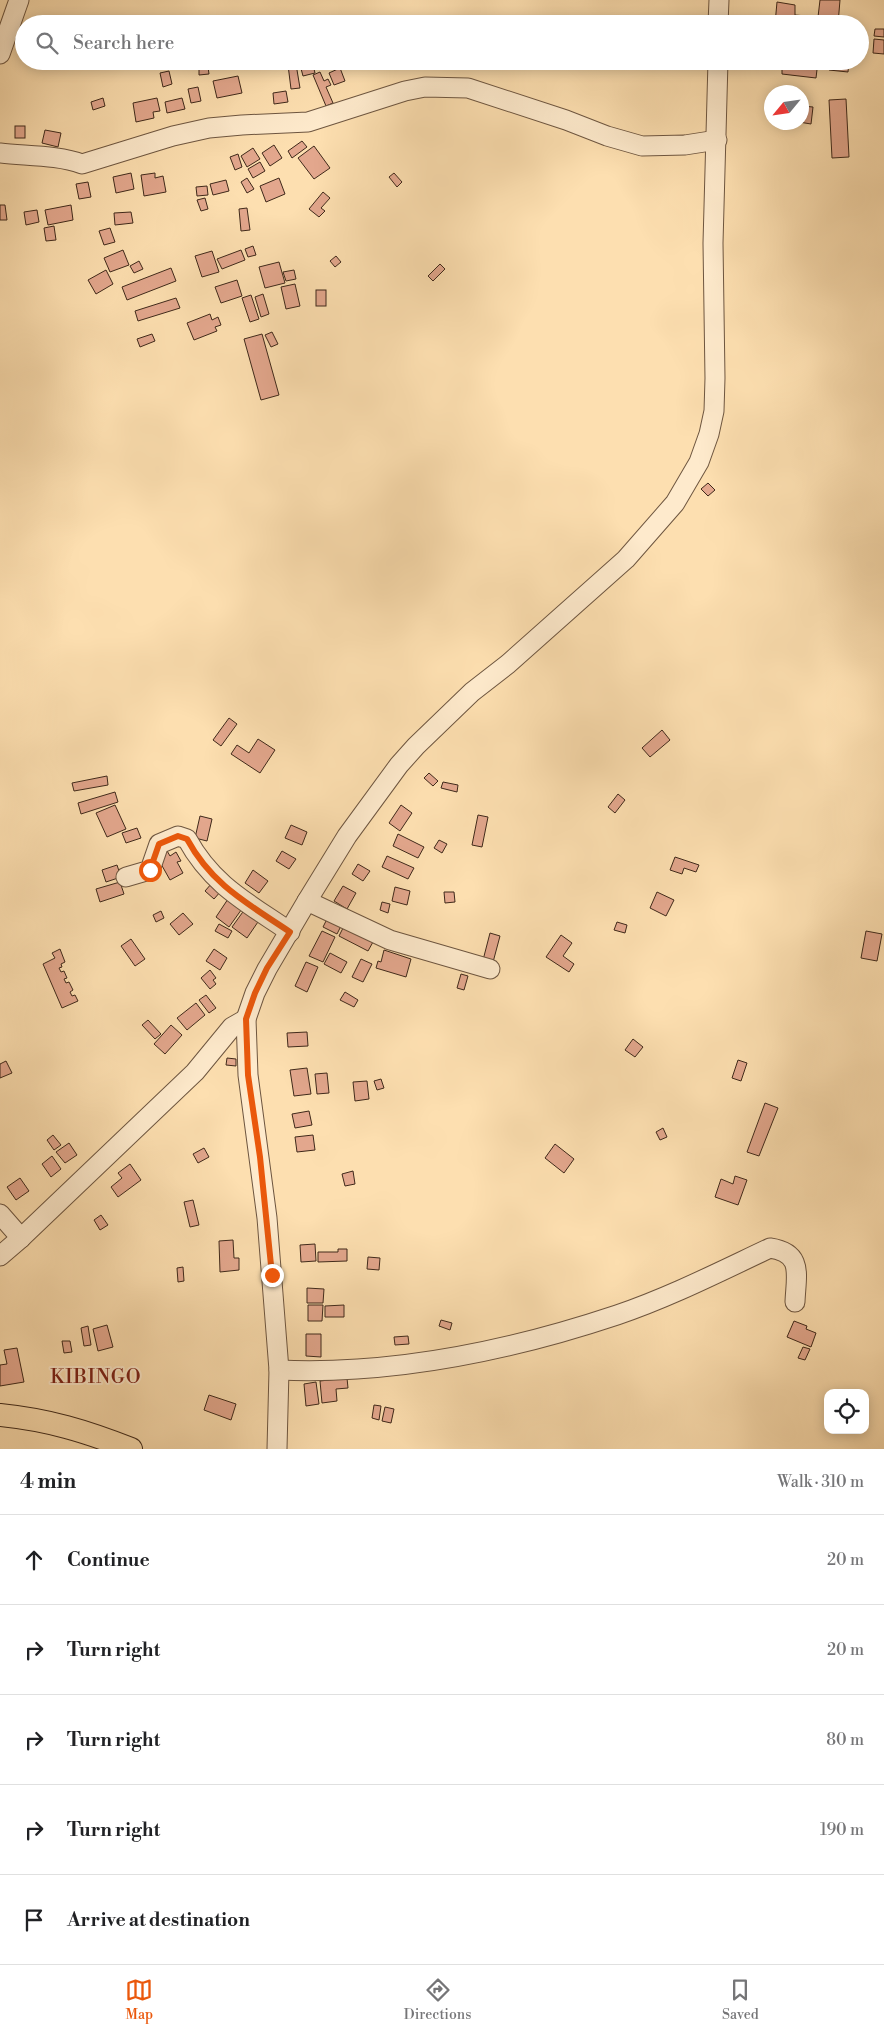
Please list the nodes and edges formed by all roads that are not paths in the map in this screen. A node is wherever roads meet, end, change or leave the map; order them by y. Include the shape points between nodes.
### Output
1 (19, 0) edge
2 (718, 0) edge
3 (718, 15) edge
4 (0, 54) edge
5 (718, 70) edge
6 (716, 140) junction
7 (0, 153) edge
8 (126, 877) dead end
9 (307, 901) junction
10 (290, 932) junction
11 (490, 969) dead end
12 (246, 1019) junction
13 (0, 1214) edge
14 (21, 1238) junction
15 (0, 1256) edge
16 (795, 1302) dead end
17 (279, 1370) junction
18 (0, 1415) edge
19 (131, 1449) edge
20 (277, 1449) edge

1 - 4 street
2 - 3 street
5 - 6 street
6 - 7 street via 642,146 468,88 425,87 308,122 209,128 82,164 67,158
6 - 9 street via 713,243 716,378 714,410 699,462 675,503 626,559 472,692 416,746 347,836
8 - 10 street via 150,870 159,844 178,836 187,839 197,858 226,889
9 - 10 street
9 - 11 street via 390,940
10 - 12 street via 267,968
12 - 14 street via 232,1027 195,1072
12 - 17 street via 248,1075 267,1218
13 - 14 street
14 - 15 street
16 - 17 street via 797,1268 793,1258 782,1250 770,1248 617,1315 476,1353 367,1369
17 - 20 street
18 - 19 main road via 31,1418 81,1430

